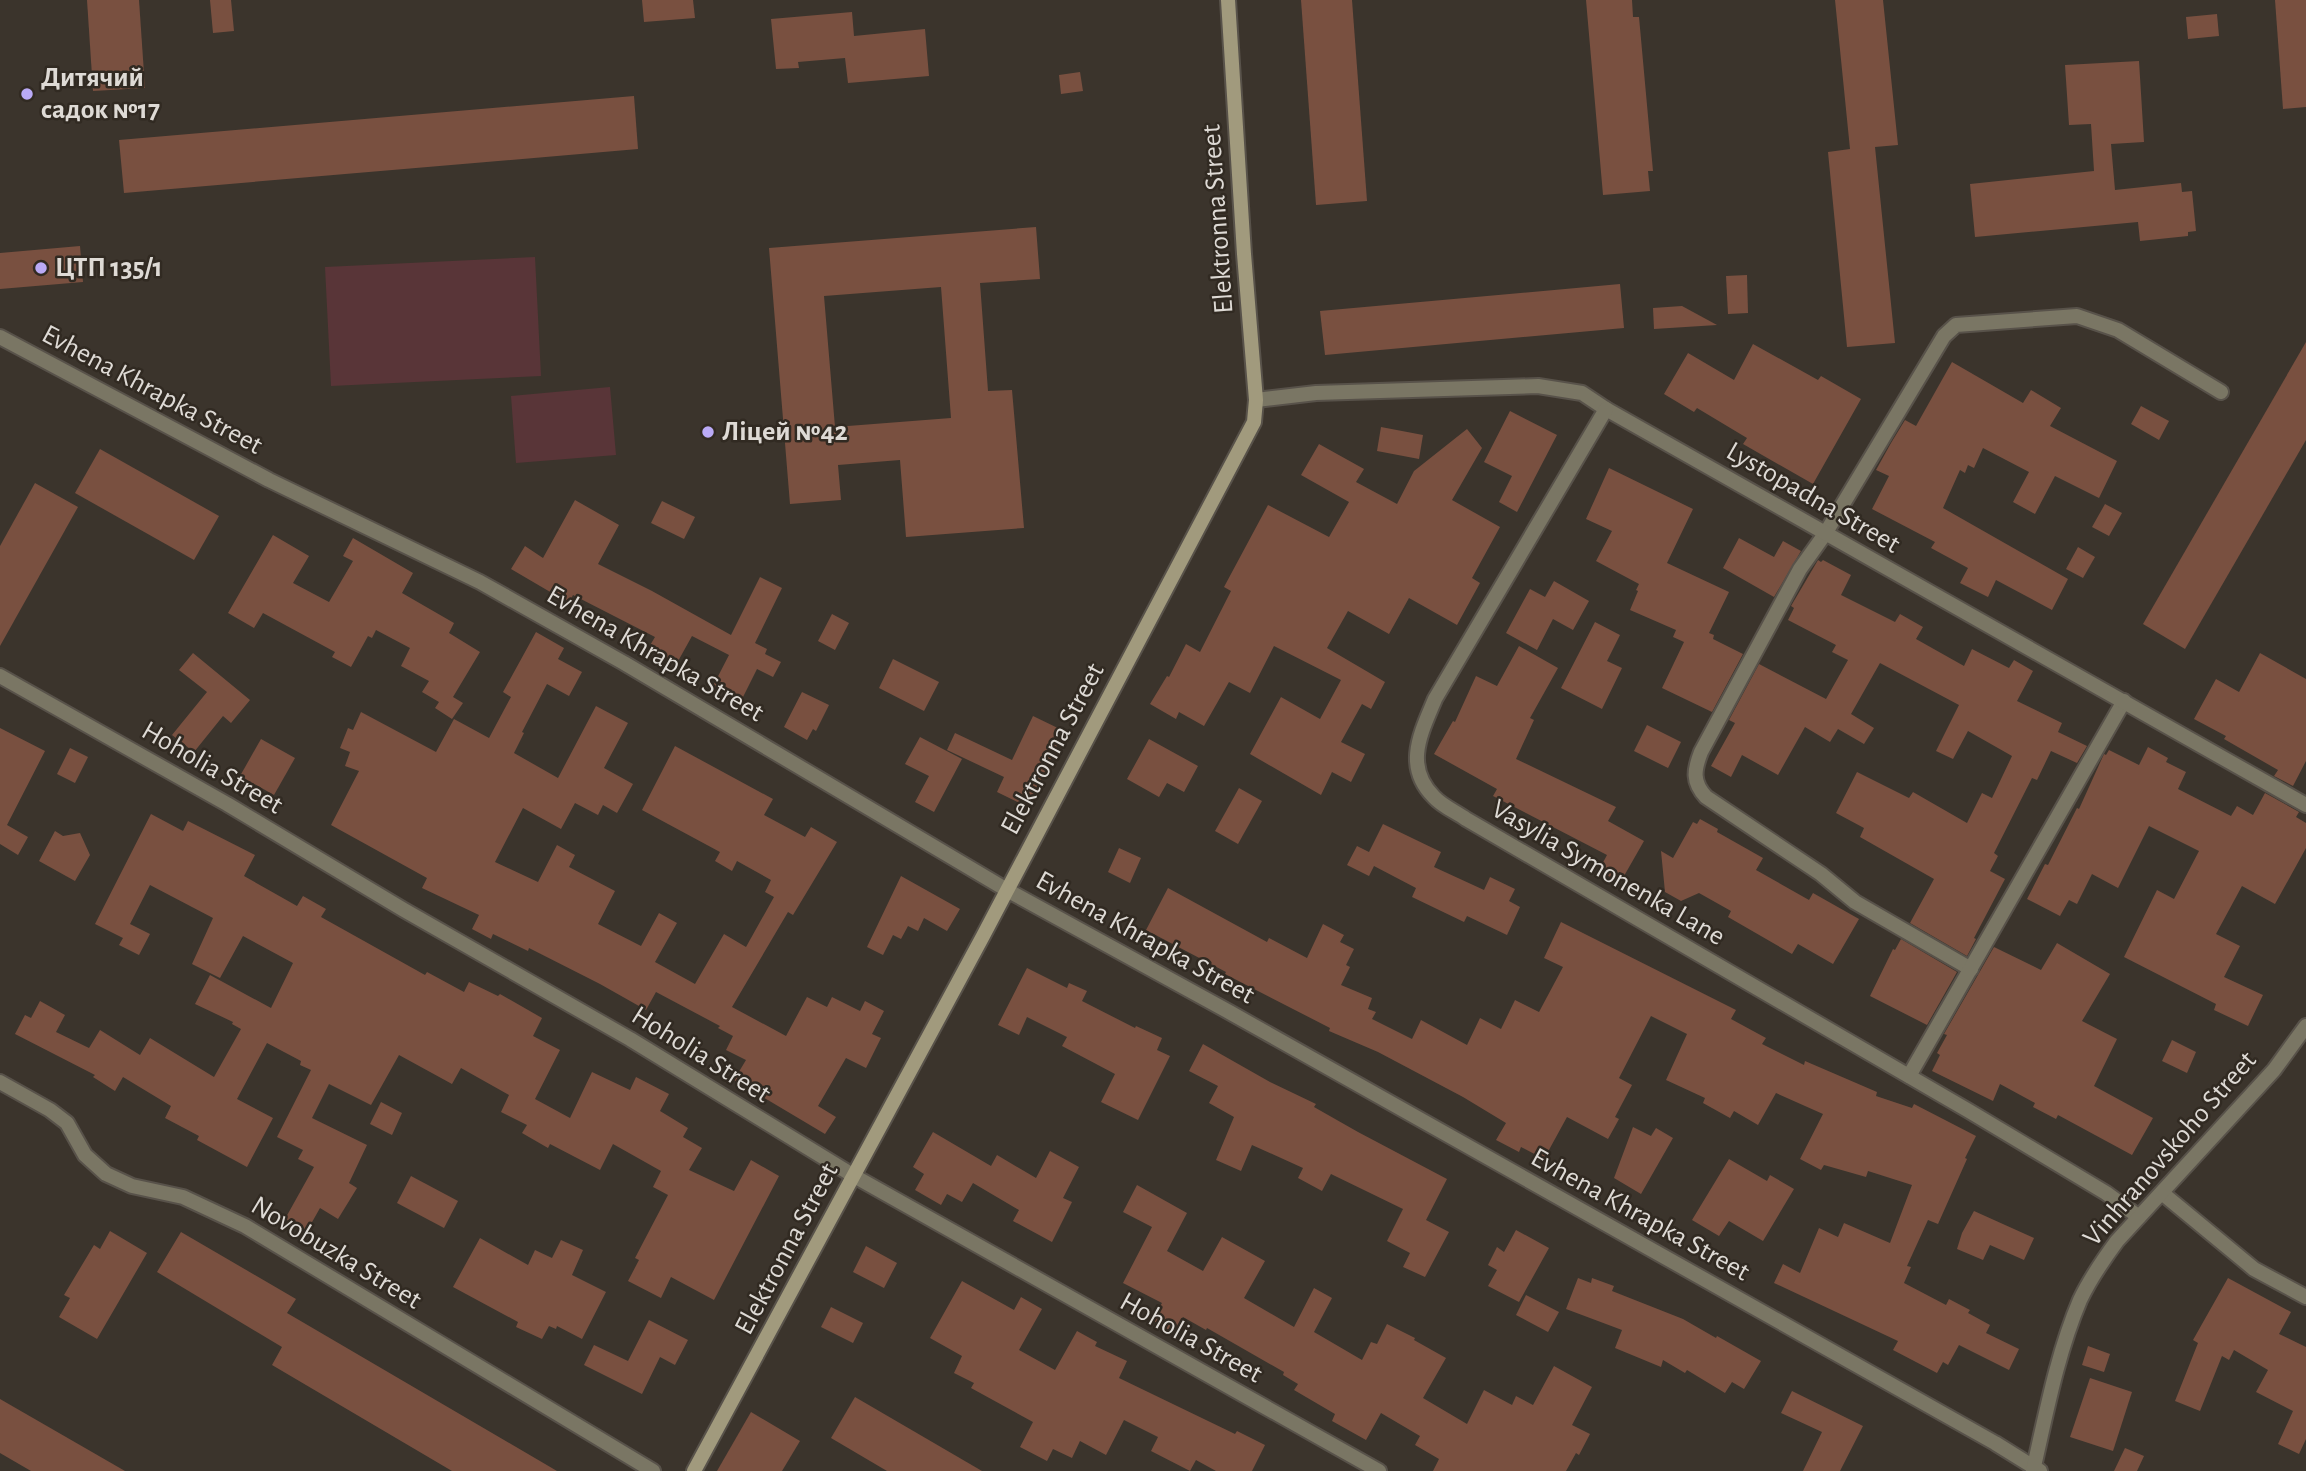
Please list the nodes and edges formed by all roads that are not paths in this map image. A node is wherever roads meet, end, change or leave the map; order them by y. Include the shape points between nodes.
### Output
1 (1228, 0) edge
2 (0, 337) edge
3 (2221, 392) dead end
4 (1256, 400) junction
5 (1606, 409) junction
6 (1825, 534) junction
7 (0, 676) edge
8 (2124, 701) junction
9 (2306, 805) edge
10 (1007, 890) junction
11 (1971, 970) junction
12 (2306, 1026) edge
13 (1909, 1076) junction
14 (0, 1082) edge
15 (854, 1176) junction
16 (2162, 1193) junction
17 (2139, 1217) junction
18 (2306, 1297) edge
19 (2036, 1470) edge
20 (653, 1471) edge
21 (695, 1471) edge
22 (1379, 1471) edge

1 - 4 street, Elektronna Street
2 - 10 street, Evhena Khrapka Street via 270,480 480,582
3 - 6 street via 2118,330 2077,316 1956,325 1944,336
4 - 5 street, Lystopadna Street via 1316,393 1538,386 1581,393
4 - 10 street, Elektronna Street via 1254,422 1243,445
5 - 6 street, Lystopadna Street
5 - 13 street, Vasylia Symonenka Lane via 1435,699 1420,736 1418,773 1434,798 1466,819
6 - 8 street, Lystopadna Street
6 - 11 street via 1800,569 1701,752 1695,780 1706,797 1855,902
7 - 15 street, Hoholia Street via 630,1039
8 - 9 street, Lystopadna Street
8 - 11 street
10 - 15 street, Elektronna Street
10 - 19 street, Evhena Khrapka Street via 1983,1436
11 - 13 street
12 - 16 street, Vinhranovskoho Street via 2274,1070
13 - 17 street, Vasylia Symonenka Lane
14 - 20 street, Novobuzka Street via 67,1123 85,1155 106,1174 132,1186 183,1197 245,1226
15 - 21 street, Elektronna Street
15 - 22 street, Hoholia Street
16 - 17 street, Vinhranovskoho Street
16 - 18 street via 2254,1269
17 - 19 street, Vinhranovskoho Street via 2117,1241 2081,1299 2060,1356

